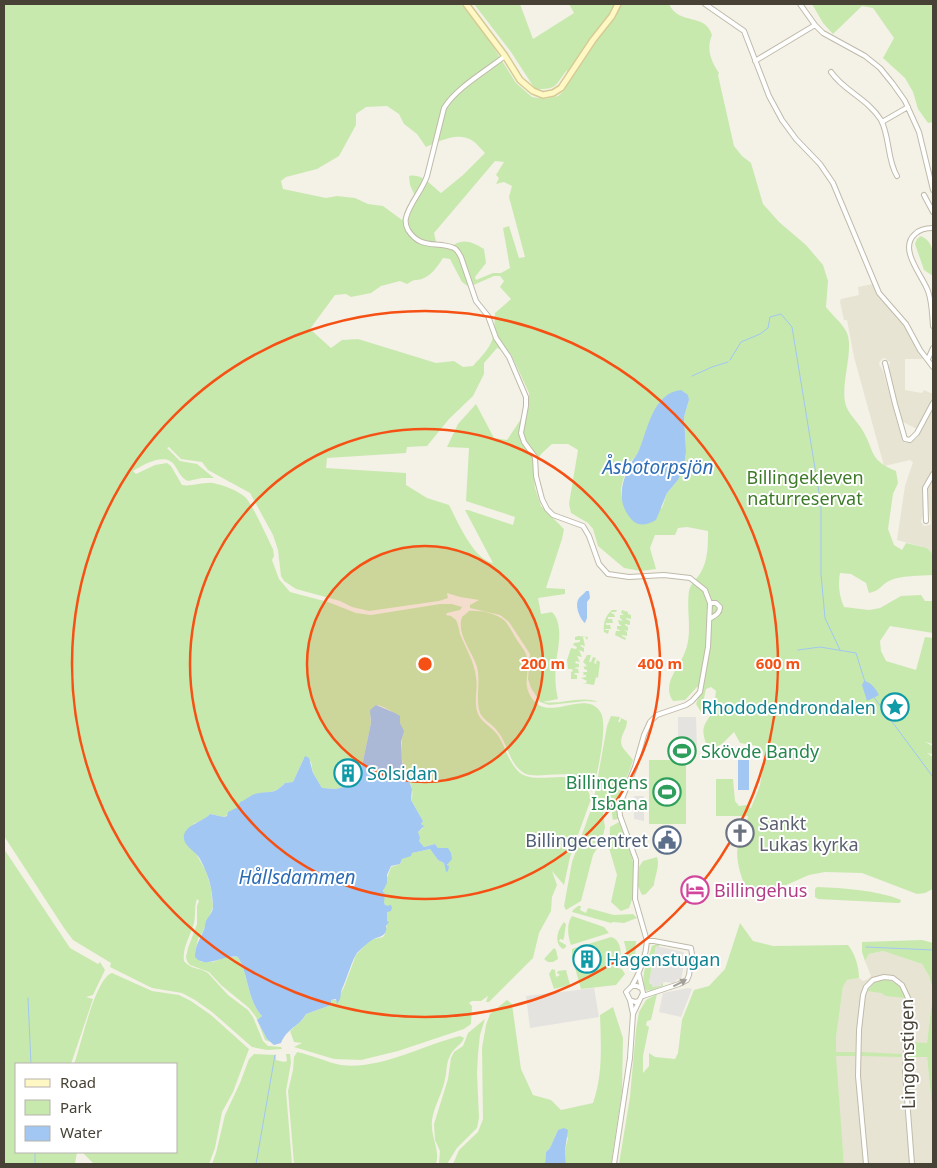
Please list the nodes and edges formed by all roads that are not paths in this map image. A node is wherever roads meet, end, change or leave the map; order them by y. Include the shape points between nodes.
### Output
1 (466, 4) edge
2 (618, 4) edge
3 (705, 4) edge
4 (800, 4) edge
5 (815, 25) junction
6 (505, 56) junction
7 (755, 62) junction
8 (831, 72) dead end
9 (908, 107) junction
10 (882, 122) junction
11 (897, 176) dead end
12 (933, 190) edge
13 (924, 196) dead end
14 (933, 212) edge
15 (933, 228) edge
16 (933, 326) edge
17 (933, 348) edge
18 (928, 359) junction
19 (885, 363) dead end
20 (933, 366) edge
21 (933, 403) edge
22 (933, 474) edge
23 (926, 520) dead end
24 (710, 603) junction
25 (711, 618) junction
26 (646, 941) junction
27 (639, 975) junction
28 (632, 986) junction
29 (641, 988) junction
30 (642, 998) junction
31 (630, 1000) junction
32 (633, 1014) junction
33 (614, 1164) edge
34 (866, 1164) edge
35 (912, 1164) edge

1 - 6 street
2 - 6 street via 564,85 553,93 537,93 526,87
3 - 7 street via 744,31
4 - 5 street
5 - 7 street
5 - 9 street via 823,34 854,49 880,68
6 - 24 street via 448,101 444,108 425,184 406,218 407,228 419,241 454,248 461,257 476,300 488,316 525,395 522,438 534,457 537,485 547,509 553,515 583,526 599,564 608,574 690,578 705,590
7 - 18 street via 782,120 833,183 879,293 906,324
8 - 10 street via 865,101
9 - 10 street
9 - 12 street via 919,132
10 - 11 street
13 - 14 street
15 - 16 street via 918,232 909,246 930,297
17 - 18 street
18 - 20 street
19 - 21 street via 905,439 910,440 917,433
22 - 23 street via 925,488
24 - 25 street
24 - 25 street via 720,607
25 - 26 street via 700,692 681,708 657,715 650,722 619,806 636,860 634,894
26 - 27 street
30 -> 26 street via 687,980 692,954 691,948
27 - 28 street
27 - 29 street
28 - 29 street
28 - 31 street via 626,992
29 - 30 street
30 - 31 street via 635,1002
30 - 32 street
31 - 32 street
32 - 33 street
34 - 35 street, Lingonstigen via 858,1076 859,1030 865,989 873,980 884,977 893,978 902,985 909,1000 905,1068

